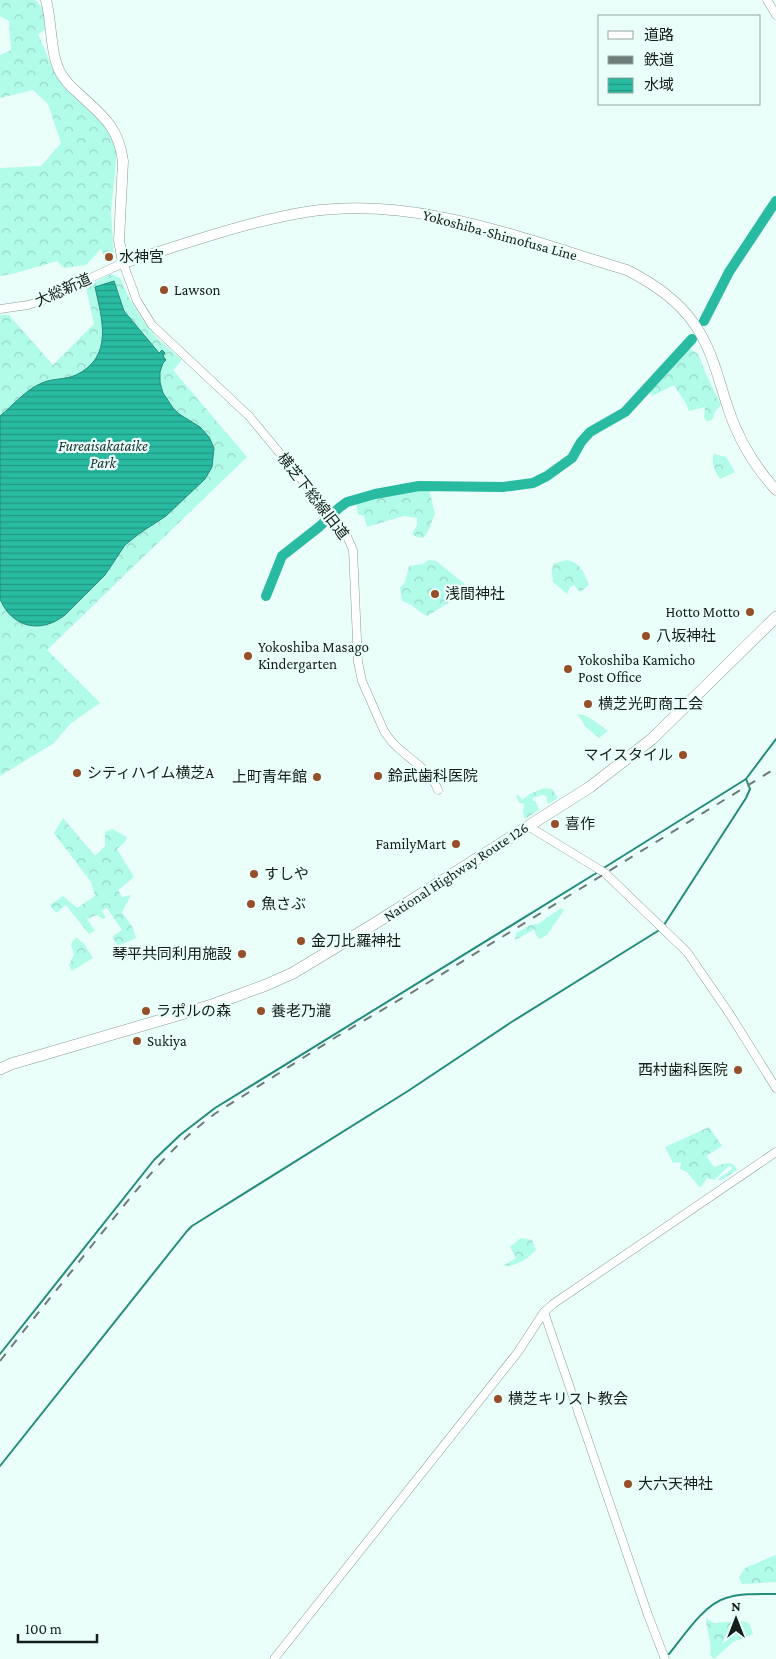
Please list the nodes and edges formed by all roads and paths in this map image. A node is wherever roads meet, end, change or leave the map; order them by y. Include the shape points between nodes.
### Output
1 (46, 0) edge
2 (767, 0) edge
3 (776, 15) edge
4 (123, 263) junction
5 (0, 309) edge
6 (776, 490) edge
7 (776, 617) edge
8 (438, 790) dead end
9 (528, 826) junction
10 (0, 1069) edge
11 (776, 1088) edge
12 (776, 1152) edge
13 (544, 1312) junction
14 (274, 1659) edge
15 (665, 1659) edge

1 - 4 main road via 60,72 108,122 116,132 121,148 119,240
2 - 3 street
4 - 5 street, 大総新道 via 42,301
4 - 6 main road, Yokoshiba-Shimofusa Line via 275,218 326,210 370,208 460,221 627,270 666,293 695,325 712,357 741,439
4 - 8 street, 横芝下総線旧道 via 137,301 152,325 249,416 345,532 353,550 358,662 362,680 388,737 430,775
7 - 9 highway, National Highway Route 126 via 652,739 592,785
9 - 10 highway, National Highway Route 126 via 374,924 266,986
9 - 11 street via 601,870 692,958
12 - 13 street
13 - 14 street via 511,1360
13 - 15 street

